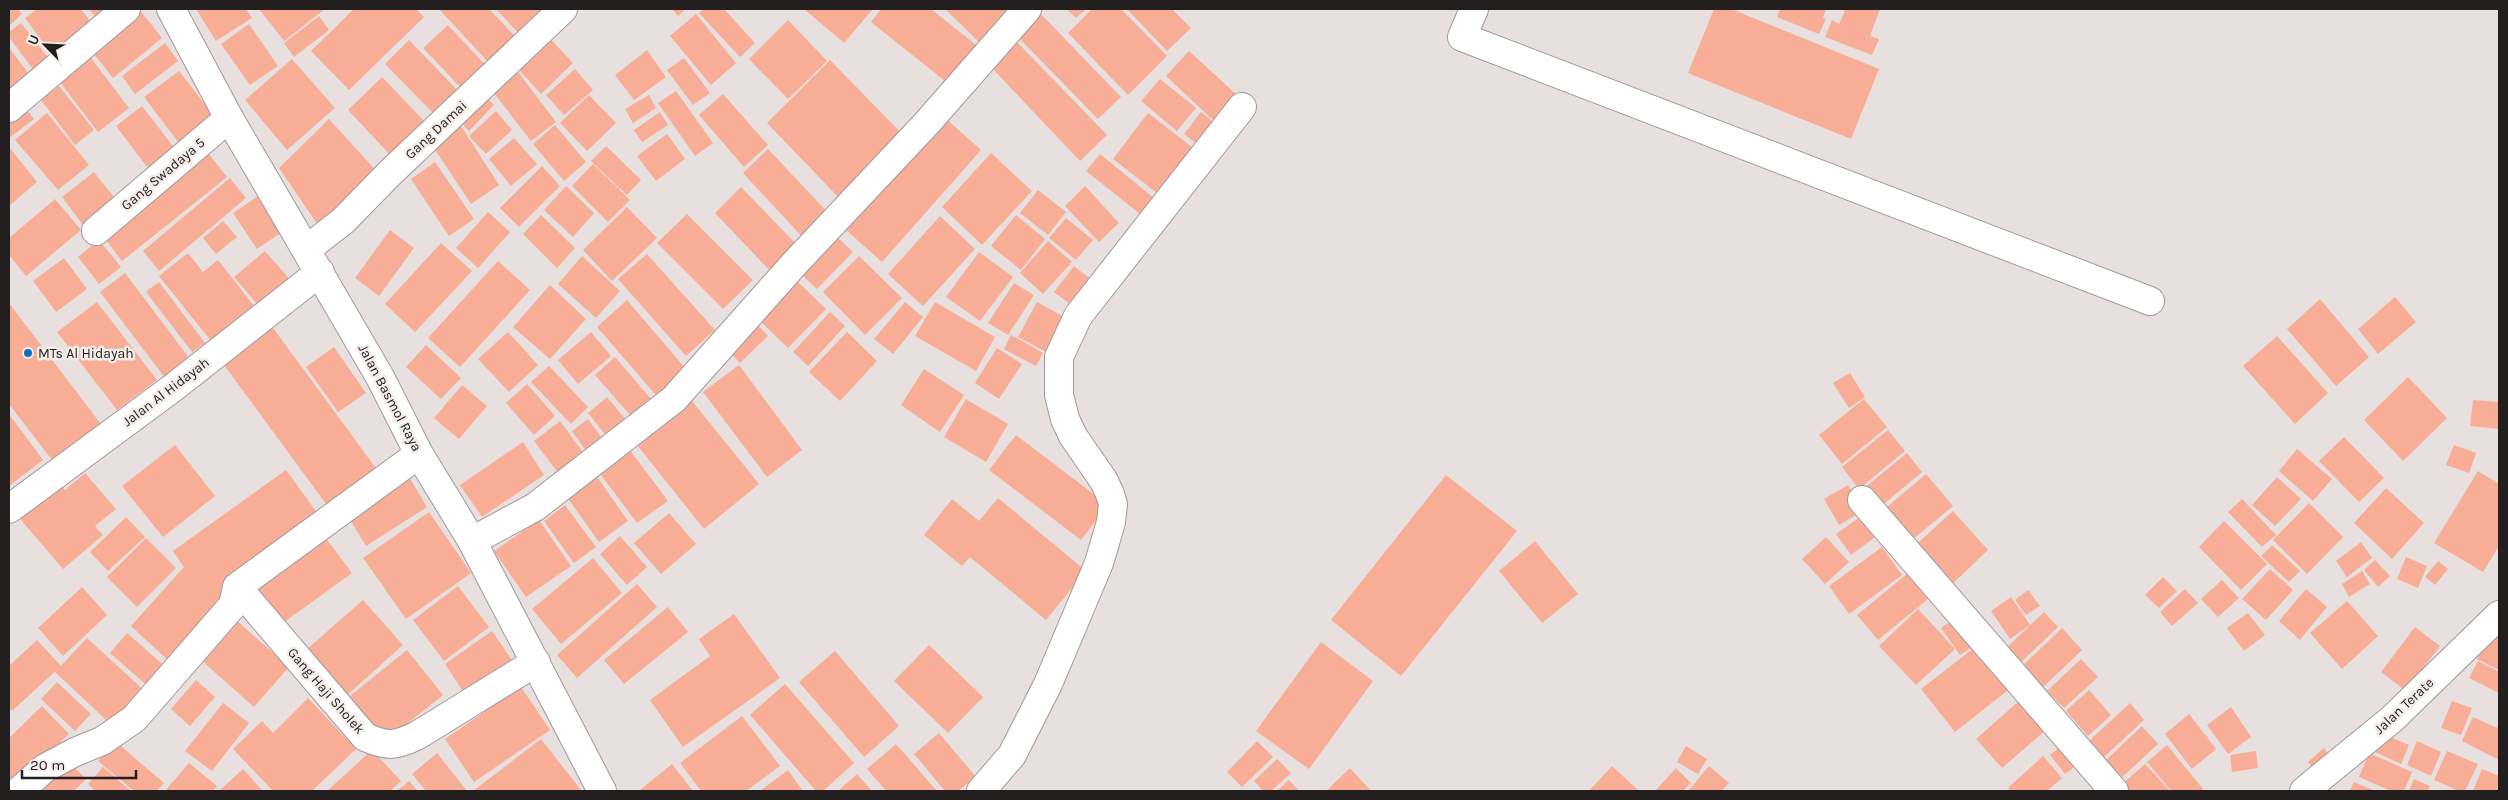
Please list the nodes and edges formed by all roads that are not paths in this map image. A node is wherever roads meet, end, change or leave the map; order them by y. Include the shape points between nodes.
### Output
1 (126, 9) edge
2 (171, 9) edge
3 (563, 9) edge
4 (1027, 9) edge
5 (1474, 9) edge
6 (1242, 107) dead end
7 (9, 108) edge
8 (229, 118) junction
9 (96, 231) dead end
10 (307, 249) junction
11 (320, 272) junction
12 (2150, 301) dead end
13 (419, 454) junction
14 (1862, 500) dead end
15 (9, 509) edge
16 (472, 541) junction
17 (237, 587) junction
18 (2499, 615) edge
19 (536, 662) junction
20 (9, 790) edge
21 (12, 791) edge
22 (19, 791) edge
23 (601, 791) edge
24 (981, 791) edge
25 (2114, 791) edge
26 (2304, 791) edge

1 - 7 street
2 - 8 street, Jalan Basmol Raya
3 - 10 street, Gang Damai via 390,172 343,221
4 - 16 street via 674,399 535,507
5 - 12 street via 1462,37
6 - 24 street via 1078,316 1060,357 1059,395 1065,419 1104,481 1113,504 1111,522 1099,562 1048,684 1012,754
8 - 9 street, Gang Swadaya 5
8 - 10 street, Jalan Basmol Raya
10 - 11 street, Jalan Basmol Raya
11 - 13 street, Jalan Basmol Raya via 380,377
11 - 15 street, Jalan Al Hidayah via 174,387
13 - 16 street, Jalan Basmol Raya
13 - 17 street
14 - 25 street
16 - 19 street, Jalan Basmol Raya
17 - 19 street, Gang Haji Sholek via 365,737 382,745 401,744 418,735
17 - 22 street via 233,605 134,719 102,741 45,768
18 - 26 street, Jalan Terate via 2392,719
19 - 23 street, Jalan Basmol Raya
20 - 21 street

